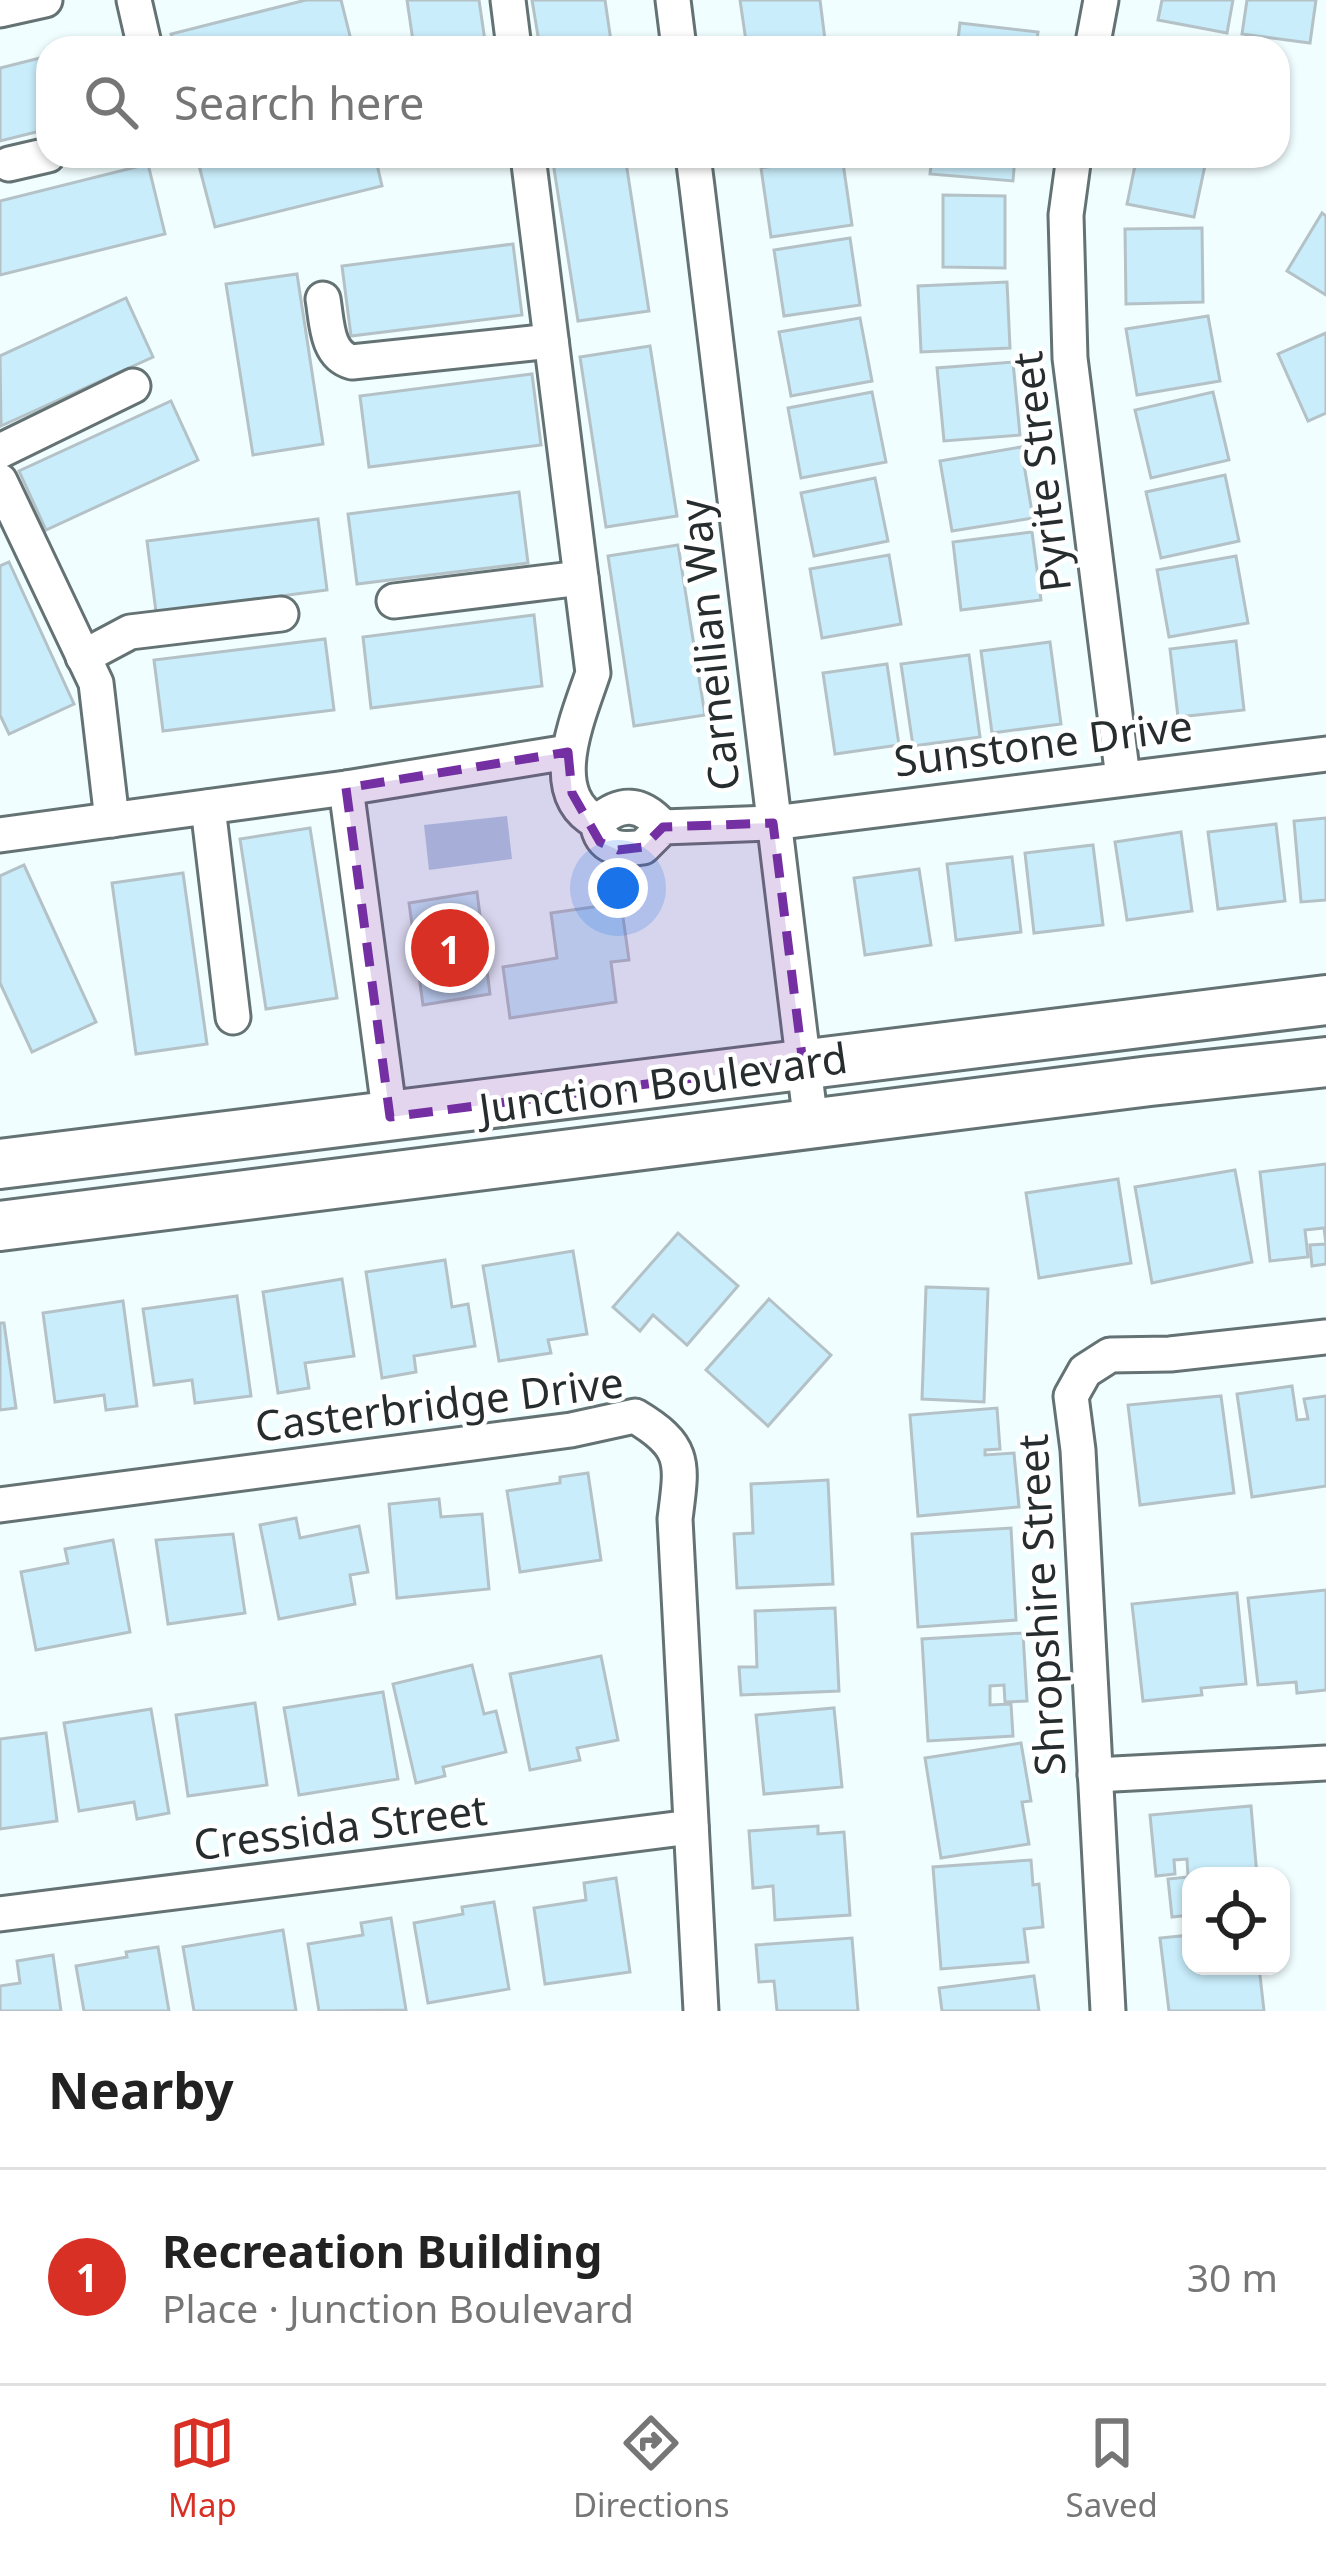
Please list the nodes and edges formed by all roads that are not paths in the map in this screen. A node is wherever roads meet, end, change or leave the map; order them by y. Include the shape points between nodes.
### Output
1 (45, 0) edge
2 (134, 0) edge
3 (508, 0) edge
4 (673, 0) edge
5 (1101, 0) edge
6 (0, 10) edge
7 (142, 36) edge
8 (512, 36) edge
9 (678, 36) edge
10 (1095, 36) edge
11 (36, 158) edge
12 (9, 164) dead end
13 (529, 168) edge
14 (695, 168) edge
15 (1072, 168) edge
16 (323, 299) dead end
17 (551, 341) junction
18 (133, 386) dead end
19 (0, 451) edge
20 (0, 481) edge
21 (581, 578) junction
22 (394, 601) dead end
23 (281, 614) dead end
24 (83, 657) junction
25 (568, 752) junction
26 (1326, 754) edge
27 (1123, 778) junction
28 (346, 788) junction
29 (208, 807) junction
30 (112, 820) junction
31 (773, 823) junction
32 (0, 835) edge
33 (1326, 1000) edge
34 (232, 1017) dead end
35 (1326, 1062) edge
36 (803, 1064) junction
37 (389, 1117) junction
38 (811, 1124) junction
39 (0, 1164) edge
40 (0, 1226) edge
41 (1326, 1337) edge
42 (0, 1504) edge
43 (1326, 1763) edge
44 (1095, 1775) junction
45 (691, 1828) junction
46 (0, 1914) edge
47 (700, 2011) edge
48 (1108, 2011) edge

1 - 6 street
2 - 7 street
3 - 8 street
4 - 9 street
5 - 10 street
11 - 12 street
13 - 17 street
14 - 31 street, Carneilian Way
15 - 27 street, Pyrite Street via 1070,358
16 - 17 street via 332,346 352,362
17 - 21 street
18 - 19 street
20 - 24 street
21 - 22 street
21 - 25 street via 593,673
23 - 24 street via 130,632
24 - 30 street via 95,683
25 - 28 street
25 - 31 street, Sunstone Drive via 572,793 618,850 643,847 663,827
26 - 27 street, Sunstone Drive
27 - 31 street, Sunstone Drive
28 - 29 street
28 - 37 street
29 - 30 street
29 - 34 street
30 - 32 street
31 - 36 street, Carneilian Way
33 - 36 main road, Junction Boulevard
35 - 38 main road, Junction Boulevard
36 - 37 main road, Junction Boulevard
36 - 38 street, Carneilian Way
37 - 39 main road, Junction Boulevard
38 - 40 main road, Junction Boulevard
41 - 44 street, Shropshire Street via 1110,1355 1085,1371 1071,1396
42 - 45 street, Casterbridge Drive via 635,1416 664,1433 682,1465 675,1519
43 - 44 street
44 - 48 street, Shropshire Street
45 - 46 street, Cressida Street
45 - 47 street, Casterbridge Drive

